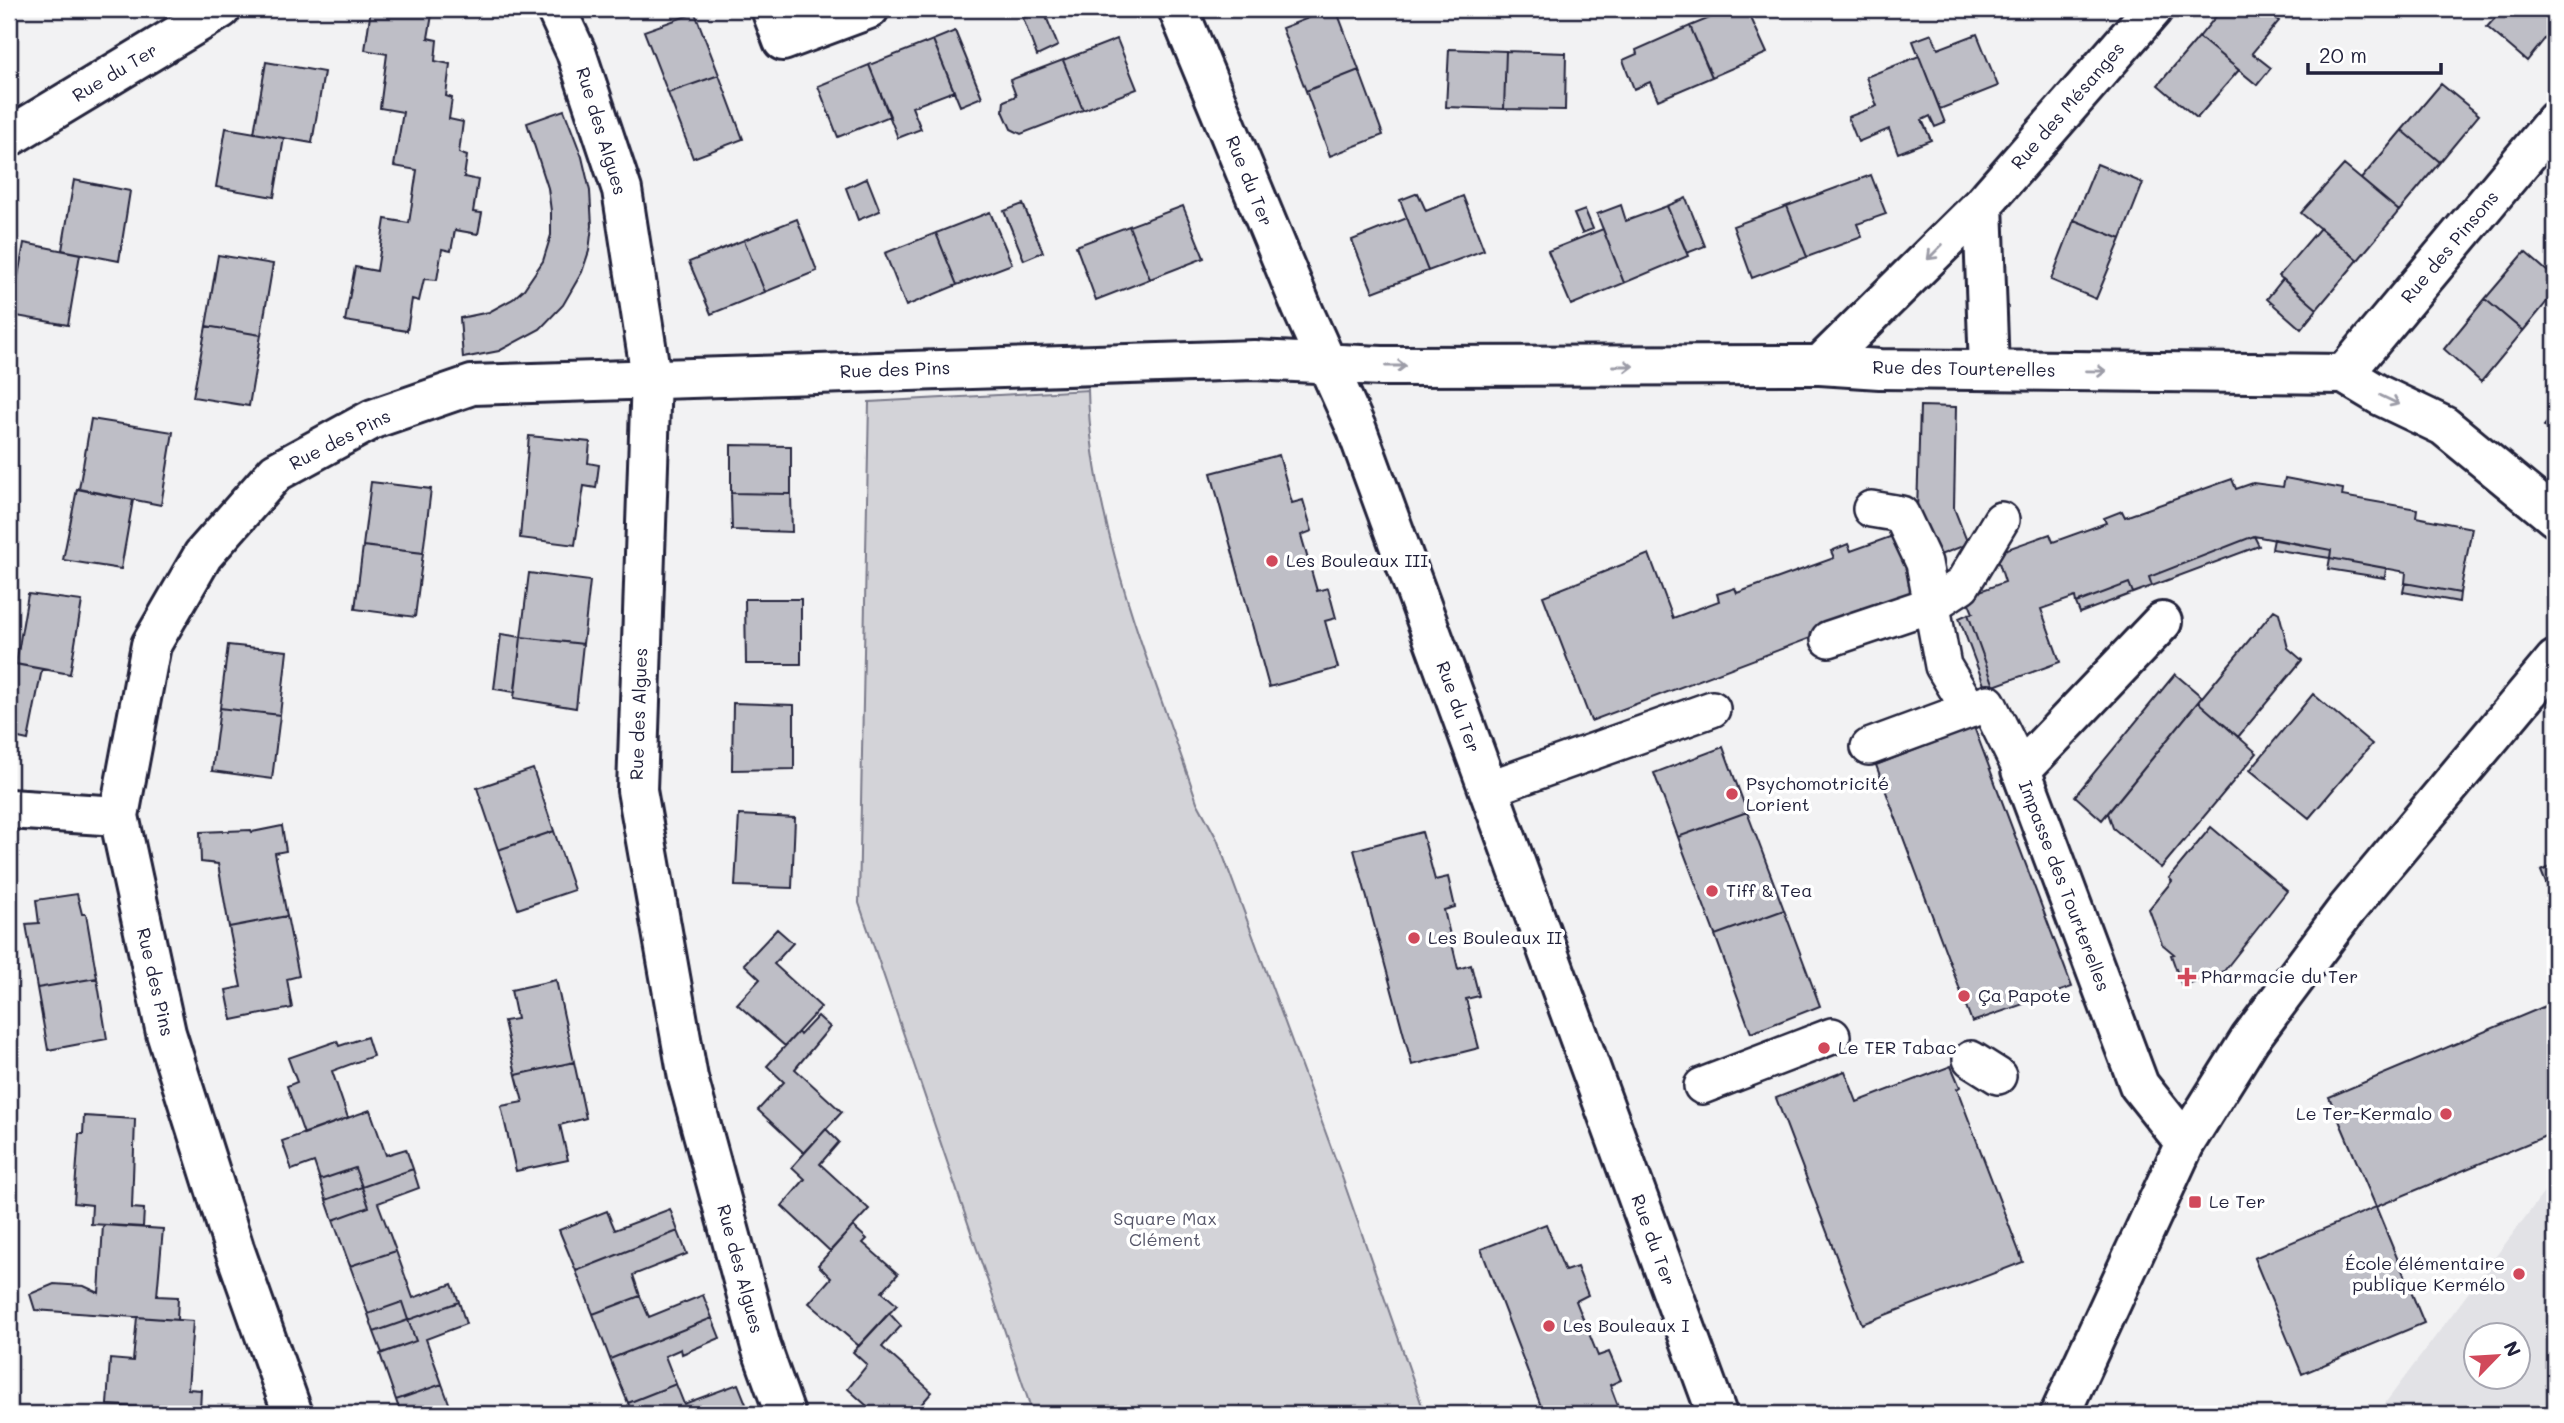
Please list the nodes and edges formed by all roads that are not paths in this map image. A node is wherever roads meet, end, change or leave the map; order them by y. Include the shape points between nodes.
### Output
1 (221, 9) edge
2 (556, 9) edge
3 (771, 9) edge
4 (869, 9) edge
5 (1178, 9) edge
6 (2153, 9) edge
7 (2555, 121) edge
8 (9, 137) edge
9 (1983, 204) junction
10 (1328, 362) junction
11 (1819, 365) junction
12 (1989, 369) junction
13 (2344, 374) junction
14 (651, 377) junction
15 (1871, 509) dead end
16 (2555, 517) edge
17 (2001, 520) dead end
18 (1933, 604) junction
19 (2162, 622) dead end
20 (1829, 639) dead end
21 (2555, 660) edge
22 (1712, 709) dead end
23 (1970, 710) junction
24 (1869, 747) dead end
25 (2021, 770) junction
26 (1488, 789) junction
27 (9, 809) edge
28 (119, 816) junction
29 (1832, 1036) dead end
30 (1702, 1086) dead end
31 (2185, 1143) junction
32 (293, 1414) edge
33 (785, 1414) edge
34 (1717, 1414) edge
35 (2060, 1414) edge

1 - 8 street, Rue du Ter
2 - 14 street, Rue des Algues via 576,52 622,190
3 - 4 street via 783,41
5 - 10 street, Rue du Ter
6 - 9 street, Rue des Mésanges
7 - 13 street, Rue des Pinsons
9 -> 11 street, Rue des Mésanges
9 - 12 street
10 -> 11 street, Rue des Tourterelles via 1382,366
10 - 14 street, Rue des Pins via 1254,359
10 - 26 street, Rue du Ter
11 - 12 street, Rue des Tourterelles
12 -> 13 street, Rue des Tourterelles
13 -> 16 street via 2444,426
14 - 28 street, Rue des Pins via 472,385 373,419 276,472 203,555 151,645
14 - 33 street, Rue des Algues via 638,790 688,1078 761,1347
15 - 18 street via 1901,514 1924,563
17 - 18 street via 1962,585
18 - 20 street
18 - 23 street via 1944,666
19 - 25 street, Impasse des Tourterelles
21 - 31 street via 2347,909 2250,1039
22 - 26 street
23 - 24 street
23 - 25 street via 1988,704
25 - 31 street, Impasse des Tourterelles via 2139,1085
26 - 34 street, Rue du Ter
27 - 28 street
28 - 32 street, Rue des Pins via 166,1033
29 - 30 street
31 - 35 street

